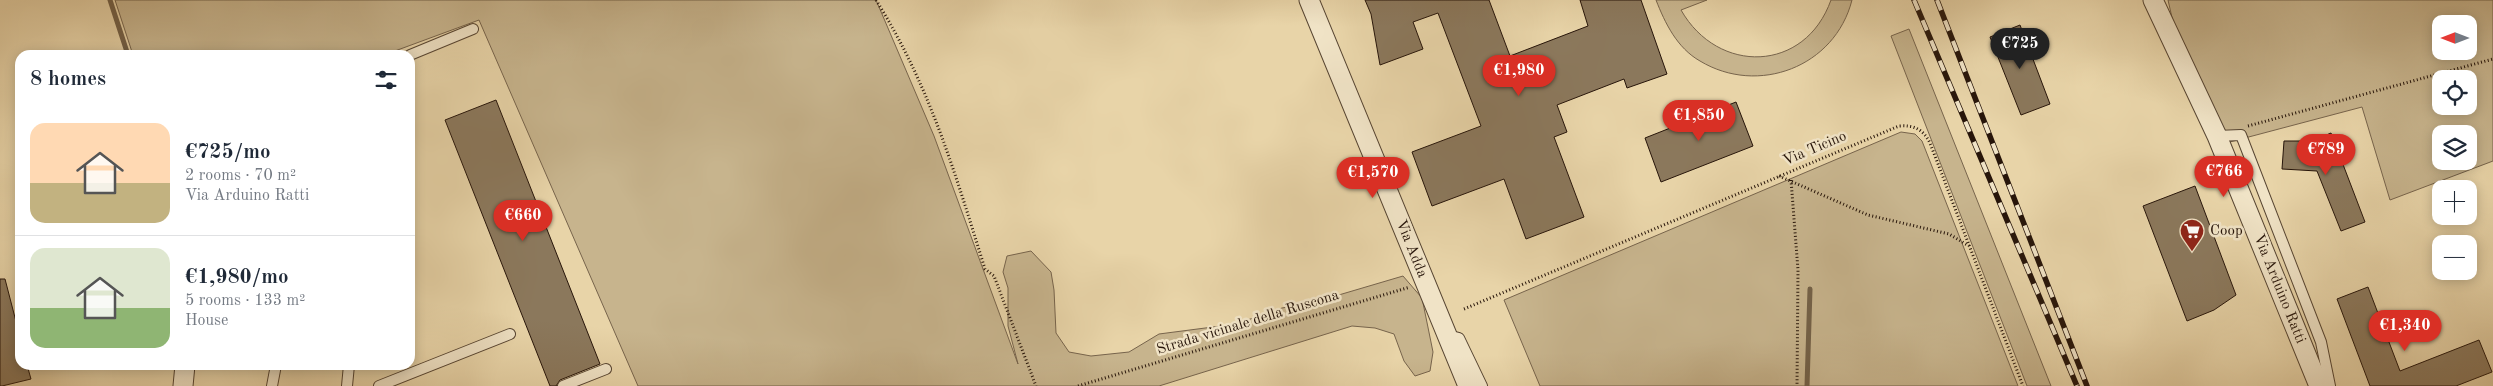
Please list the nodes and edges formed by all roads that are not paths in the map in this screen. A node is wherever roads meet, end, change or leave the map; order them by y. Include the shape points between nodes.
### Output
1 (1309, 0) edge
2 (2153, 0) edge
3 (473, 30) dead end
4 (415, 53) edge
5 (2217, 136) junction
6 (510, 334) dead end
7 (1447, 336) junction
8 (606, 369) dead end
9 (185, 370) edge
10 (275, 370) edge
11 (348, 370) edge
12 (183, 386) edge
13 (272, 386) edge
14 (346, 386) edge
15 (379, 386) edge
16 (563, 386) edge
17 (1468, 386) edge
18 (1482, 386) edge
19 (2319, 386) edge
20 (2330, 386) edge

1 - 7 street, Via Adda
2 - 5 street, Via Arduino Ratti
3 - 4 lane
5 - 19 street, Via Arduino Ratti
5 - 20 lane via 2241,135 2321,342
6 - 15 lane
7 - 17 street, Via Adda
7 - 18 lane via 1459,338
8 - 16 lane
9 - 12 street
10 - 13 lane
11 - 14 lane

